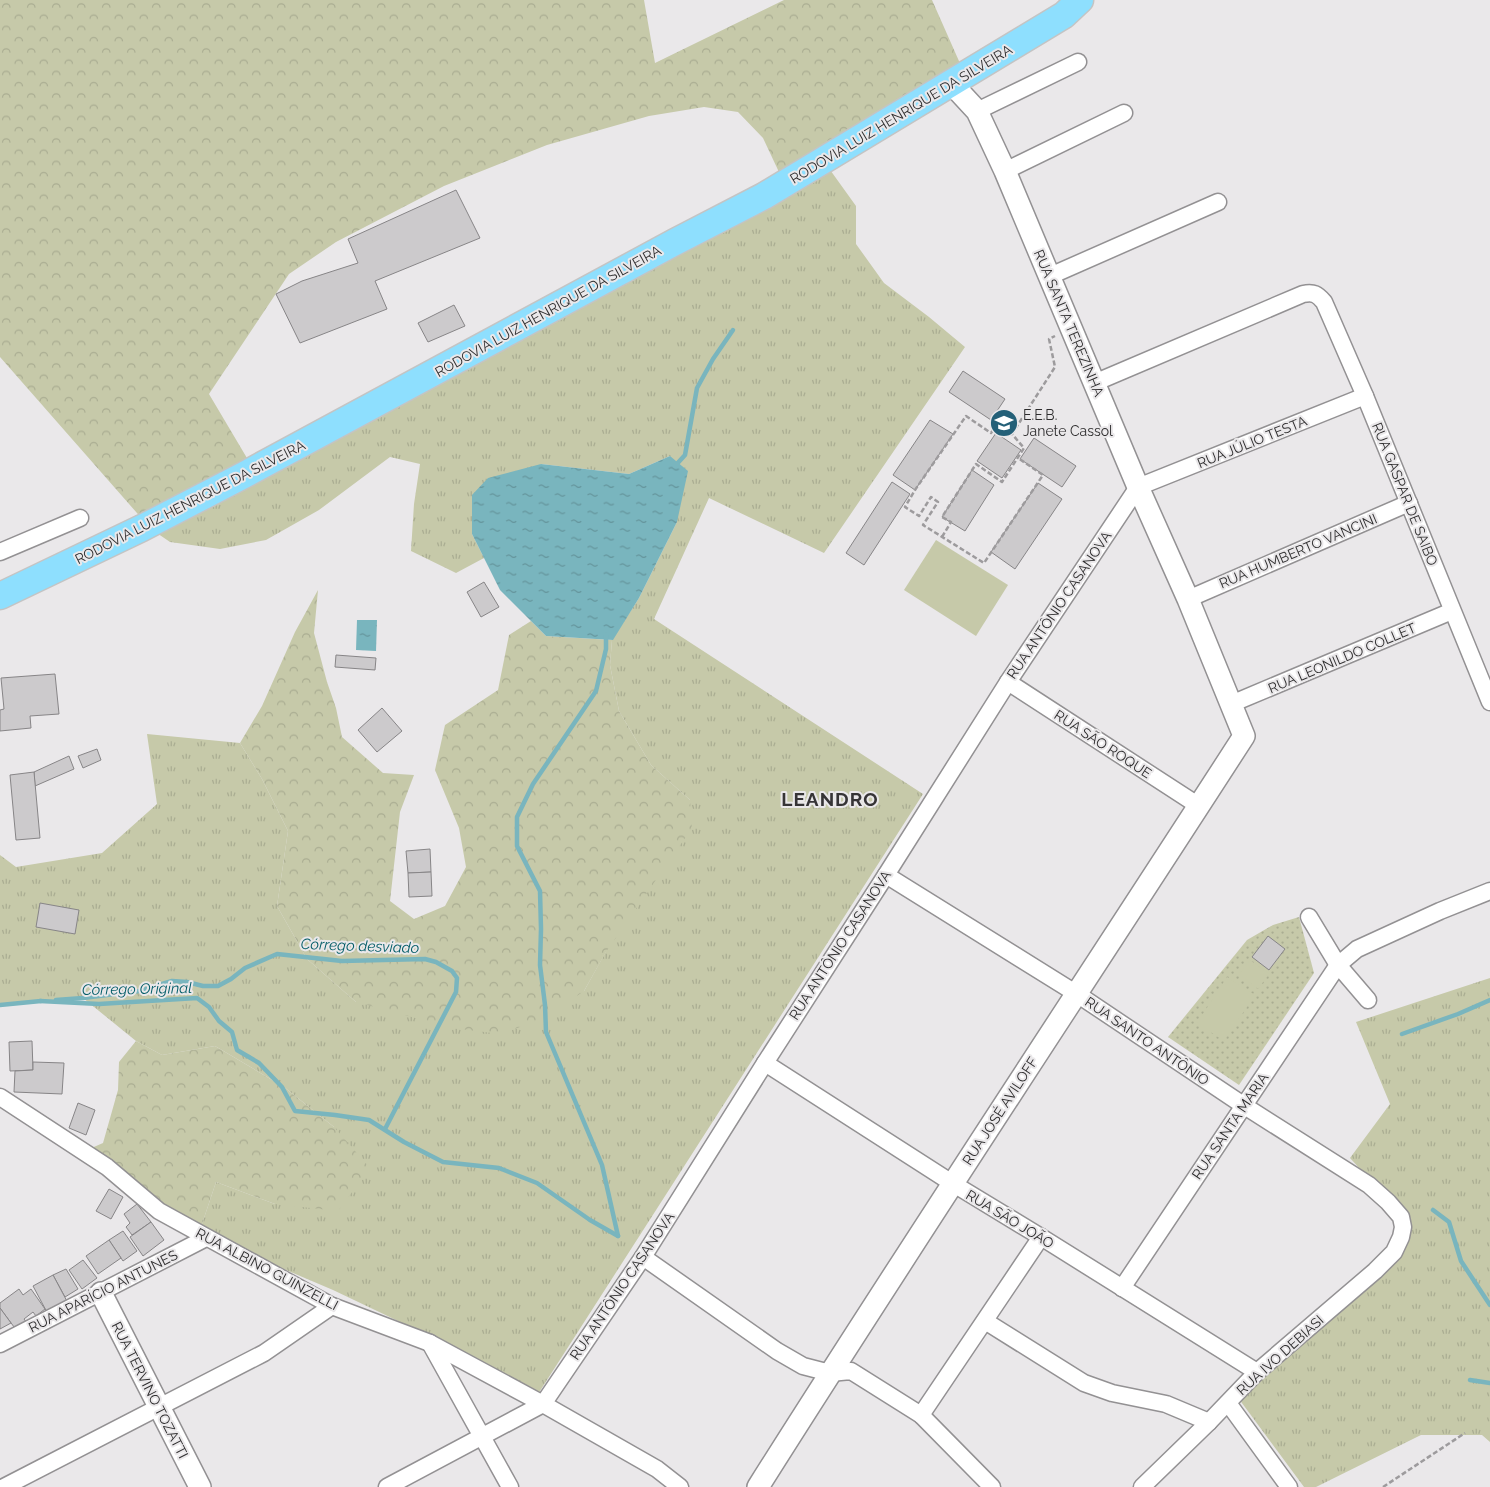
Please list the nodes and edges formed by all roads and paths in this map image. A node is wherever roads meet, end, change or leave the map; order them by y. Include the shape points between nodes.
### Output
1 (1080, 0) edge
2 (1078, 62) dead end
3 (952, 84) junction
4 (977, 111) junction
5 (1124, 113) dead end
6 (1005, 171) junction
7 (1218, 202) dead end
8 (1050, 276) junction
9 (1072, 328) junction
10 (1094, 383) junction
11 (1365, 396) junction
12 (1012, 434) junction
13 (1018, 458) junction
14 (1138, 487) junction
15 (1409, 503) junction
16 (80, 518) dead end
17 (942, 537) junction
18 (0, 552) edge
19 (0, 596) edge
20 (1188, 599) junction
21 (1452, 612) junction
22 (1008, 682) junction
23 (1490, 702) edge
24 (1231, 704) junction
25 (1244, 736) joint
26 (1199, 806) junction
27 (886, 875) junction
28 (1490, 891) edge
29 (1309, 918) dead end
30 (1338, 965) junction
31 (1077, 994) junction
32 (1368, 1000) dead end
33 (764, 1063) junction
34 (0, 1097) edge
35 (1243, 1105) junction
36 (952, 1183) junction
37 (1400, 1217) joint
38 (1041, 1237) junction
39 (206, 1238) junction
40 (643, 1257) junction
41 (1122, 1288) junction
42 (101, 1293) junction
43 (332, 1306) junction
44 (985, 1321) junction
45 (430, 1343) junction
46 (0, 1344) edge
47 (1257, 1372) junction
48 (830, 1373) junction
49 (1228, 1403) junction
50 (543, 1404) junction
51 (160, 1408) junction
52 (921, 1415) junction
53 (1209, 1422) junction
54 (1465, 1433) dead end
55 (483, 1436) junction
56 (4, 1487) edge
57 (200, 1487) edge
58 (387, 1487) edge
59 (510, 1487) edge
60 (680, 1487) edge
61 (758, 1487) edge
62 (992, 1487) edge
63 (1142, 1487) edge
64 (1289, 1487) edge
65 (1383, 1487) edge

1 - 3 main road, RODOVIA LUIZ HENRIQUE DA SILVEIRA via 1064,15
2 - 4 street
3 - 4 street, RUA SANTA TEREZINHA
3 - 19 main road, RODOVIA LUIZ HENRIQUE DA SILVEIRA via 764,196 387,399 150,524
4 - 6 street, RUA SANTA TEREZINHA
5 - 6 street
6 - 8 street, RUA SANTA TEREZINHA
7 - 8 street
8 - 9 street, RUA SANTA TEREZINHA
9 - 10 street, RUA SANTA TEREZINHA
9 - 12 path via 1049,339 1055,367
10 - 11 street, RUA GASPAR DE SAIBO via 1311,292 1324,302
10 - 14 street, RUA SANTA TEREZINHA
11 - 14 street, RUA JÚLIO TESTA
11 - 15 street, RUA GASPAR DE SAIBO
12 - 13 path via 1024,448
12 - 17 path via 1000,420 991,433 966,416 952,434 905,507 919,516 931,497 938,502 923,525
13 - 17 path via 1002,482 976,464 942,516 951,522
13 - 17 path via 1043,475 984,563
14 - 20 street, RUA SANTA TEREZINHA
14 - 22 street, RUA ANTÔNIO CASANOVA
15 - 20 street, RUA HUMBERTO VANCINI
15 - 21 street, RUA GASPAR DE SAIBO
16 - 18 street
20 - 24 street, RUA SANTA TEREZINHA
21 - 23 street, RUA GASPAR DE SAIBO
21 - 24 street, RUA LEONILDO COLLET
22 - 26 street, RUA SÃO ROQUE
22 - 27 street, RUA ANTÔNIO CASANOVA
24 - 25 street, RUA SANTA TEREZINHA
25 - 26 street, RUA JOSÉ AVILOFF
26 - 31 street, RUA JOSÉ AVILOFF
27 - 31 street, RUA SANTO ANTÔNIO
27 - 33 street, RUA ANTÔNIO CASANOVA
28 - 30 street, RUA SANTA MARIA via 1357,949
29 - 30 street
30 - 32 street
30 - 35 street, RUA SANTA MARIA
31 - 35 street, RUA SANTO ANTÔNIO
31 - 36 street, RUA JOSÉ AVILOFF
33 - 36 street, RUA SÃO JOÃO
33 - 40 street, RUA ANTÔNIO CASANOVA
34 - 39 street, RUA ALBINO GUINZELLI via 107,1167 159,1211
35 - 37 street, RUA SANTO ANTÔNIO via 1369,1185
35 - 41 street, RUA SANTA MARIA
36 - 38 street, RUA SÃO JOÃO
36 - 48 street, RUA JOSÉ AVILOFF
37 - 47 street, RUA IVO DEBIASI via 1403,1227 1394,1252
38 - 41 street, RUA SÃO JOÃO
38 - 44 street
39 - 42 street, RUA APARÍCIO ANTUNES
39 - 43 street, RUA ALBINO GUINZELLI
40 - 48 street via 777,1351 803,1366
40 - 50 street, RUA ANTÔNIO CASANOVA
41 - 47 street, RUA SÃO JOÃO
42 - 46 street, RUA APARÍCIO ANTUNES
42 - 51 street, RUA TERVINO TOZATTI
43 - 45 street, RUA ALBINO GUINZELLI
43 - 51 street via 264,1353
44 - 52 street
44 - 53 street via 1084,1383 1112,1393 1166,1404
45 - 50 street, RUA ALBINO GUINZELLI
45 - 55 street
47 - 49 street, RUA IVO DEBIASI
48 - 52 street via 851,1371
48 - 61 street, RUA JOSÉ AVILOFF
49 - 53 street, RUA IVO DEBIASI
49 - 64 street
50 - 55 street
50 - 60 street, RUA ALBINO GUINZELLI via 657,1469
51 - 56 street
51 - 57 street, RUA TERVINO TOZATTI
52 - 62 street
53 - 63 street, RUA IVO DEBIASI
54 - 65 path
55 - 58 street
55 - 59 street

